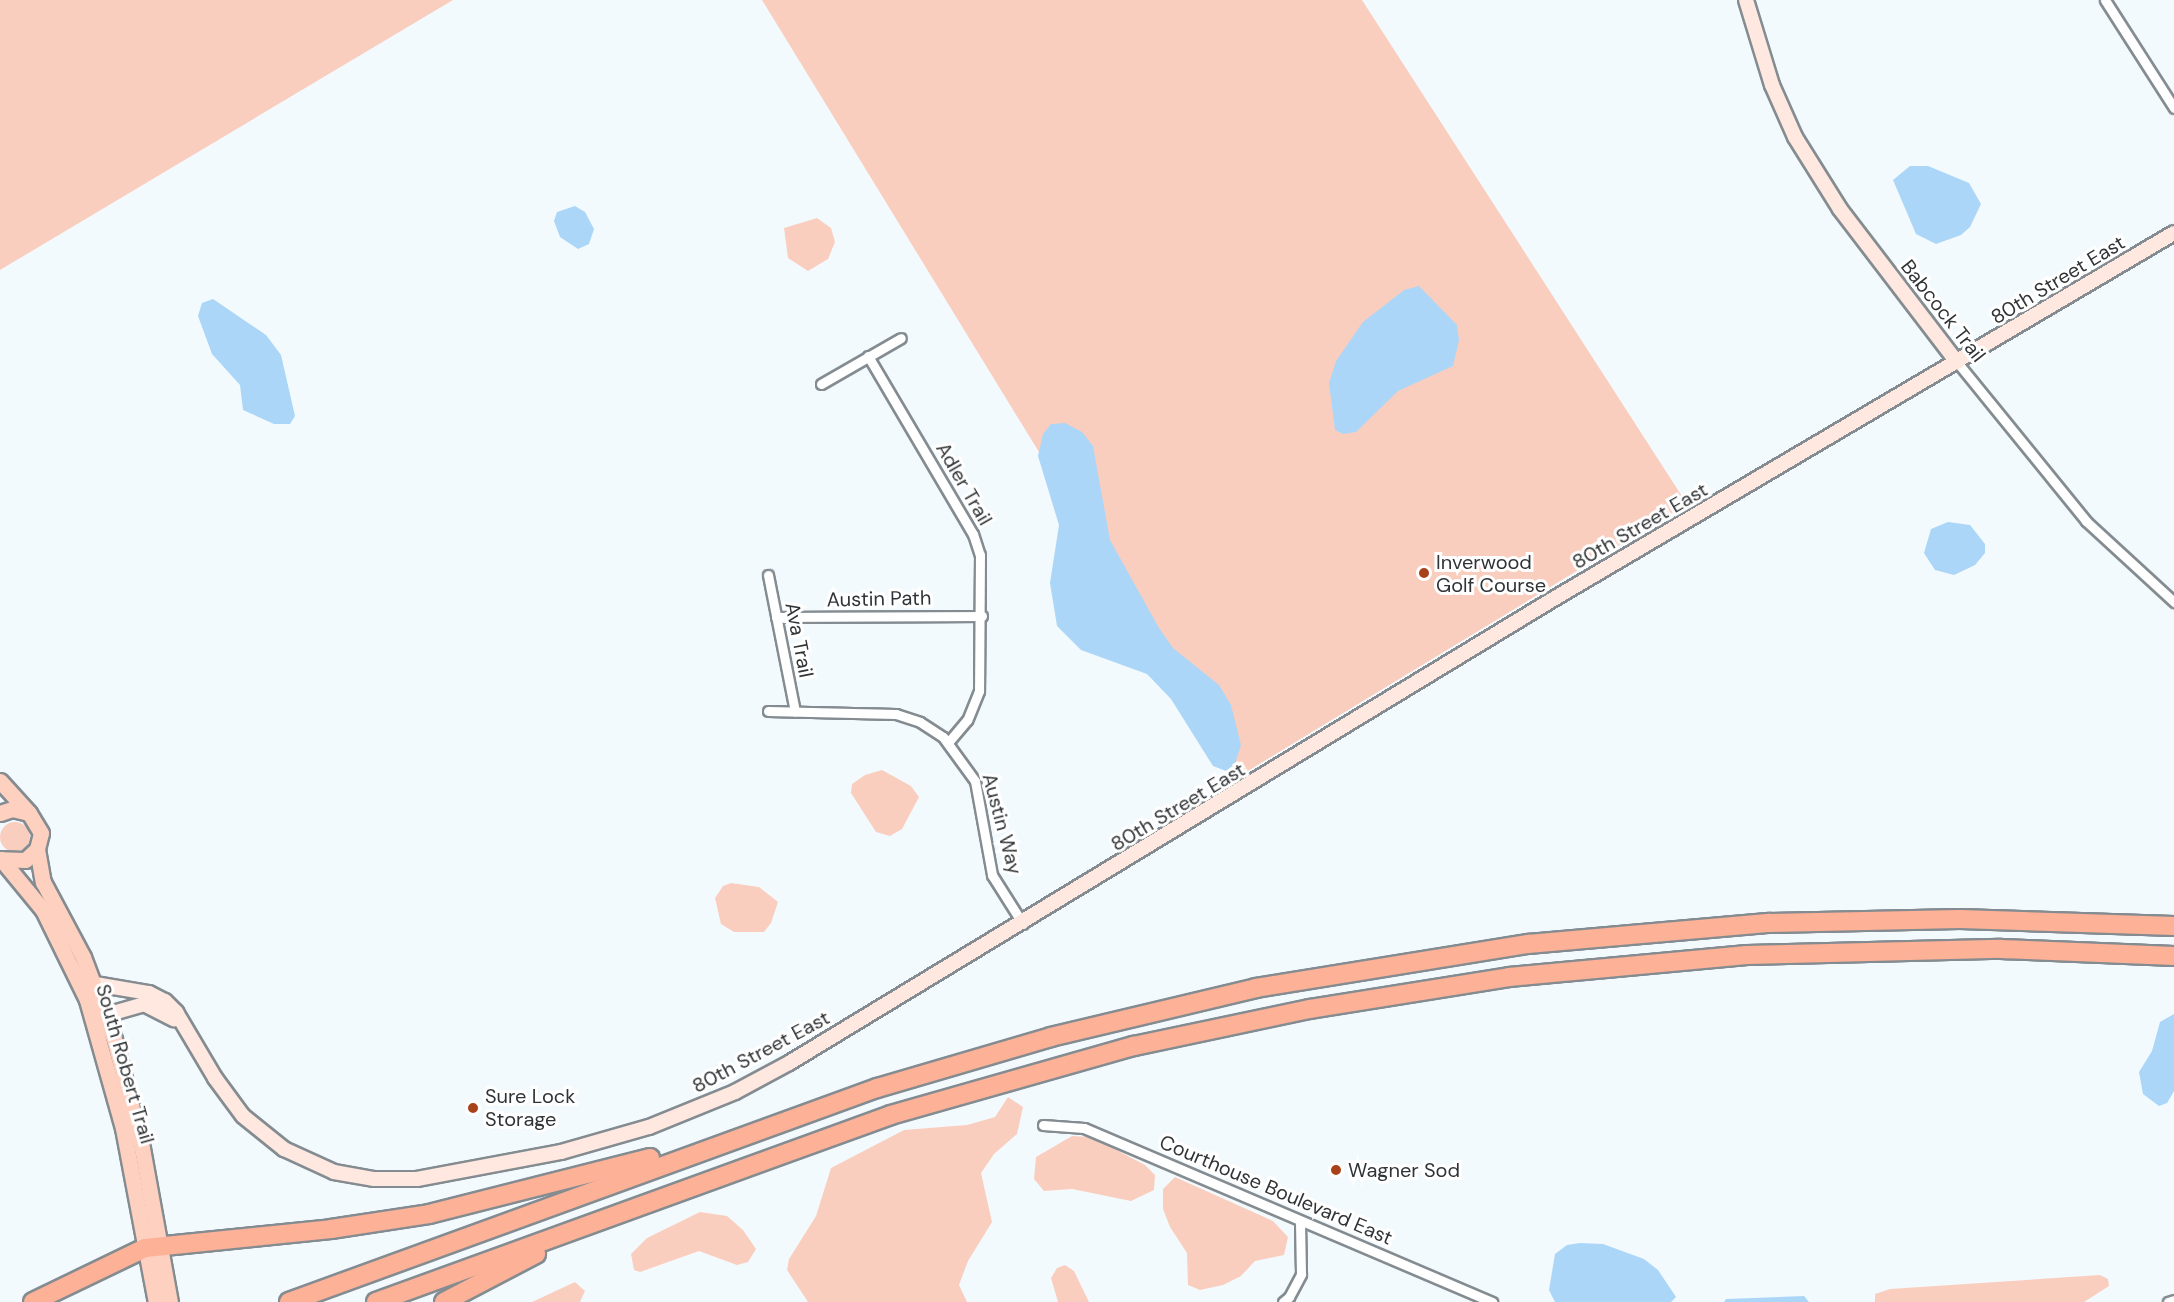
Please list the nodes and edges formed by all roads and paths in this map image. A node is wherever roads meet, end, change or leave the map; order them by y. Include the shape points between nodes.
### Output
1 (1746, 0) edge
2 (2105, 0) edge
3 (2174, 108) edge
4 (2174, 233) edge
5 (901, 338) dead end
6 (868, 357) junction
7 (1957, 362) junction
8 (821, 384) dead end
9 (768, 575) dead end
10 (2174, 602) edge
11 (982, 616) junction
12 (776, 618) junction
13 (768, 711) dead end
14 (795, 711) junction
15 (948, 742) junction
16 (0, 781) edge
17 (0, 813) edge
18 (29, 813) junction
19 (37, 849) junction
20 (0, 859) edge
21 (6, 870) edge
22 (1023, 924) junction
23 (2174, 926) edge
24 (2174, 956) edge
25 (95, 984) junction
26 (87, 1000) junction
27 (106, 1015) junction
28 (189, 1033) junction
29 (784, 1119) junction
30 (1043, 1125) dead end
31 (788, 1151) junction
32 (1300, 1221) junction
33 (153, 1246) junction
34 (162, 1296) edge
35 (1479, 1299) edge
36 (2174, 1300) edge
37 (33, 1302) edge
38 (289, 1302) edge
39 (376, 1302) edge
40 (444, 1302) edge
41 (1283, 1302) edge
42 (1492, 1302) edge
43 (2168, 1302) edge

1 - 7 street, Babcock Trail via 1772,85 1795,137 1840,209
2 - 3 street
4 - 7 street, 80th Street East
5 - 6 street
6 - 8 street
6 - 11 street, Adler Trail via 976,541
7 - 10 street, Babcock Trail via 2086,521
7 - 22 street, 80th Street East via 1560,595
9 - 12 street, Ava Trail
11 - 12 street, Austin Path
11 - 15 street, Adler Trail via 979,691 967,720
12 - 14 street, Ava Trail
13 - 14 street, Austin Way
14 - 15 street, Austin Way via 896,714 920,722
15 - 22 street, Austin Way via 975,781 992,875
16 - 18 main road
17 - 18 main road via 12,809
18 - 19 main road, South Robert Trail via 41,833
19 - 20 main road via 17,863
19 - 25 main road, South Robert Trail via 43,882
20 - 21 main road, South Robert Trail
21 - 26 main road, South Robert Trail via 48,919
22 - 28 street, 80th Street East via 789,1063 707,1104 591,1145 417,1179 354,1176 284,1149 233,1104
23 - 29 highway via 1960,919 1790,922 1481,950 1312,977 1144,1014 986,1055
24 - 31 highway via 2001,949 1815,951 1673,960 1509,977 1310,1009 1134,1046 956,1095
25 - 27 main road, South Robert Trail
25 - 28 street, 80th Street East via 158,996 176,1012
26 - 27 street
26 - 33 main road, South Robert Trail
27 - 28 street, 80th Street East via 136,1005 152,1006
27 - 33 main road, South Robert Trail via 134,1111
29 - 33 highway via 550,1186 429,1214 309,1232
29 - 38 highway
30 - 32 street, Courthouse Boulevard East via 1084,1128
31 - 39 highway
31 - 40 highway via 587,1229
32 - 35 street, Courthouse Boulevard East
32 - 41 street via 1301,1274
33 - 34 main road, South Robert Trail
33 - 37 highway
35 - 42 street, Courthouse Boulevard East
36 - 43 street

